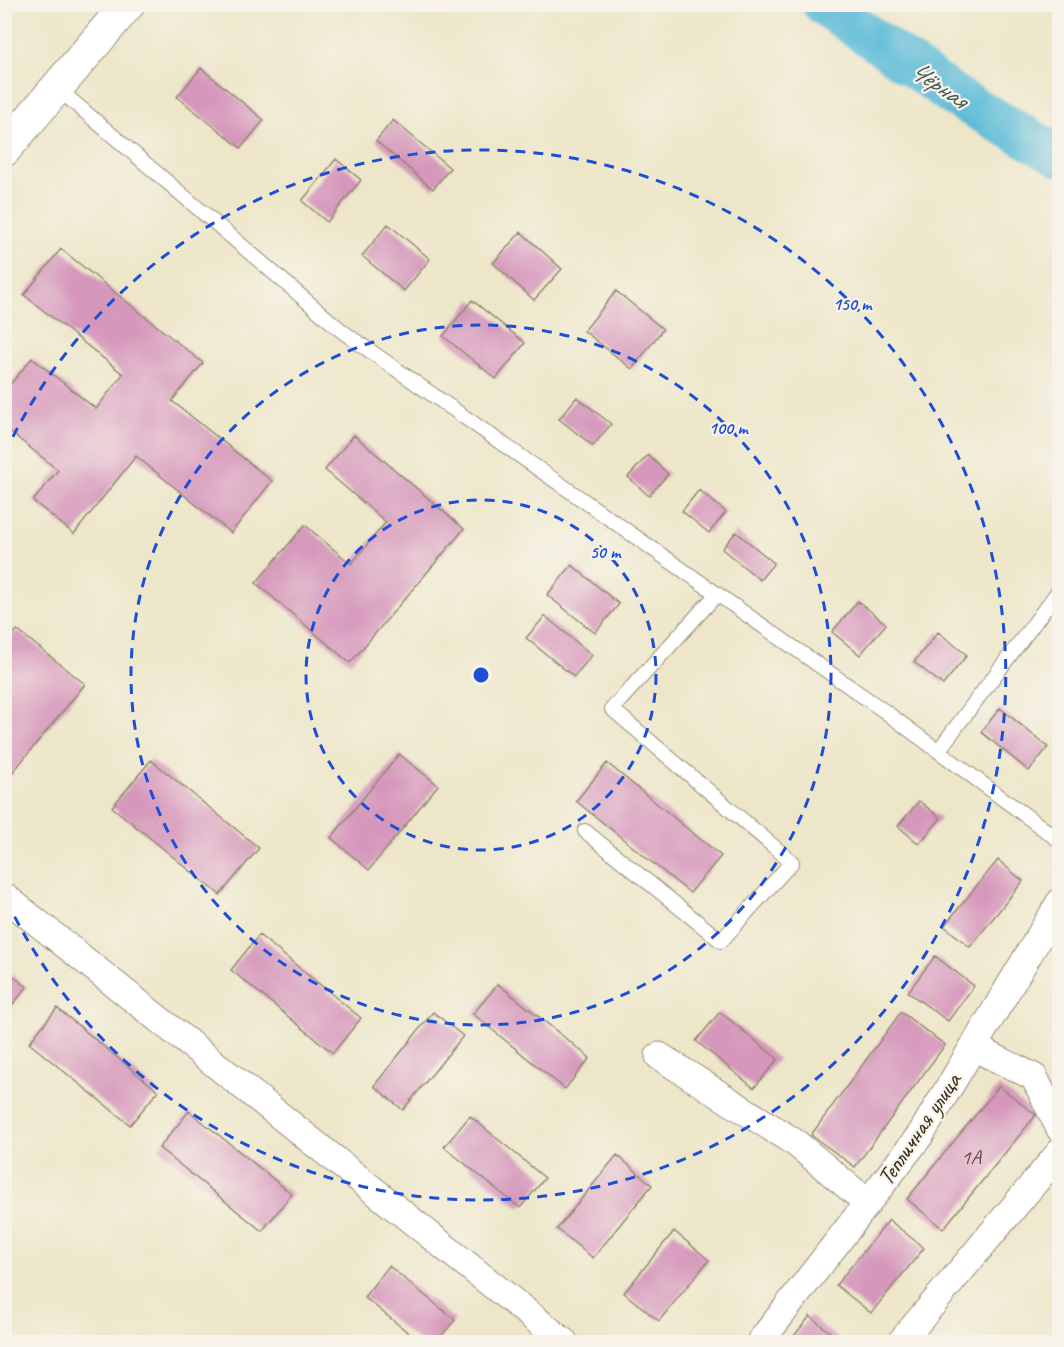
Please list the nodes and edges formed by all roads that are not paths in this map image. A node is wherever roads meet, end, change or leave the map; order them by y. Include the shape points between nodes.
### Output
1 (128, 4) edge
2 (57, 88) junction
3 (4, 150) edge
4 (1059, 589) edge
5 (717, 594) junction
6 (938, 751) junction
7 (585, 831) dead end
8 (1059, 841) edge
9 (4, 896) edge
10 (1059, 902) edge
11 (973, 1047) junction
12 (659, 1056) dead end
13 (1059, 1130) edge
14 (1059, 1152) edge
15 (868, 1203) junction
16 (564, 1342) edge
17 (760, 1342) edge
18 (902, 1342) edge

1 - 2 street
2 - 3 street
2 - 5 lane via 343,332
4 - 6 lane
5 - 6 lane
5 - 7 lane via 612,709 792,862 721,941
6 - 8 lane
9 - 16 street
10 - 11 street, Тепличная улица
11 - 13 street via 1034,1077
11 - 15 street, Тепличная улица via 921,1134
12 - 15 street via 796,1144
14 - 18 street
15 - 17 street, Тепличная улица

